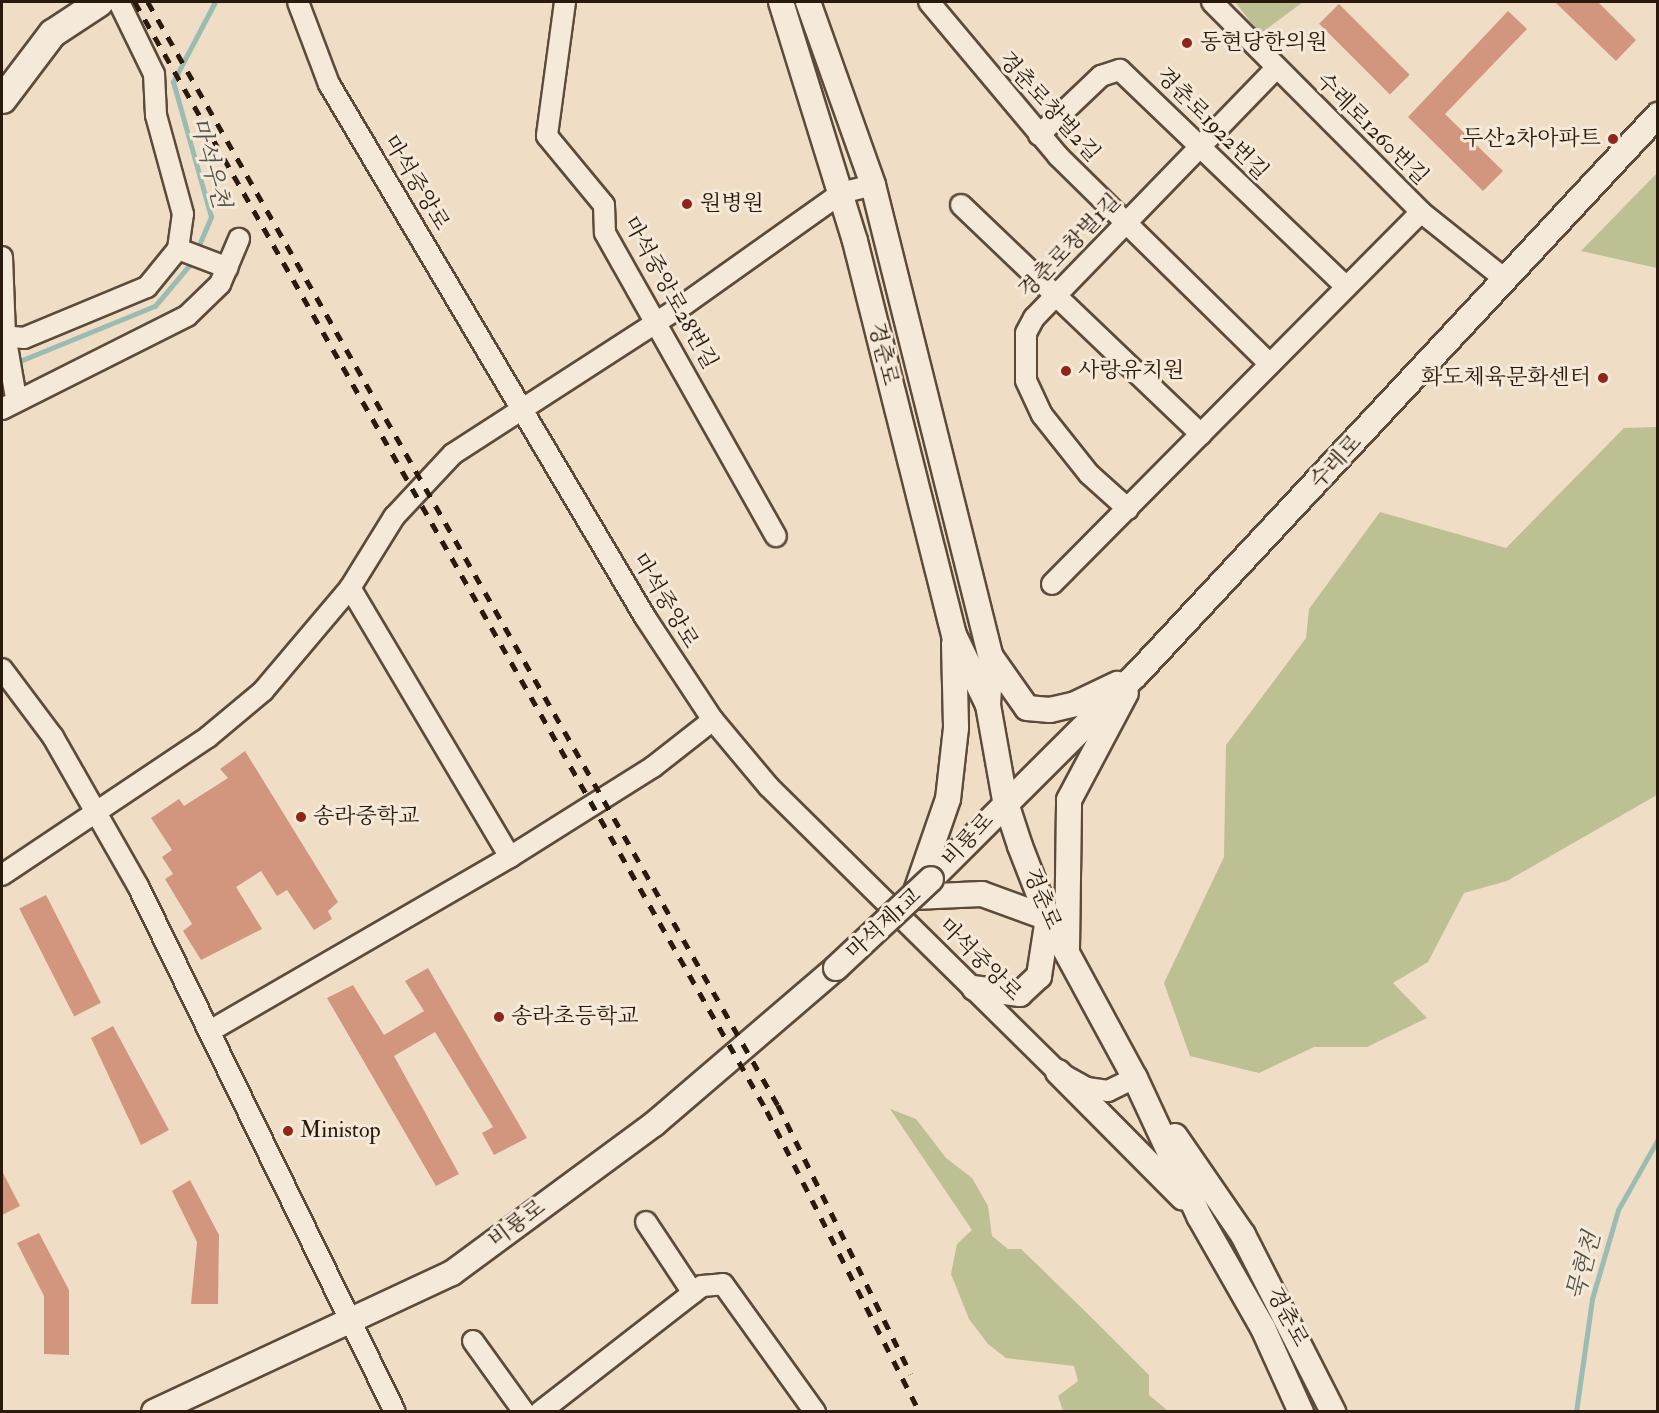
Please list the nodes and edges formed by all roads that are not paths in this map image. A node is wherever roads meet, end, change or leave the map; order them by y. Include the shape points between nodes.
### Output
1 (99, 2) edge
2 (119, 2) edge
3 (298, 2) edge
4 (565, 2) edge
5 (781, 2) edge
6 (808, 2) edge
7 (930, 2) edge
8 (1212, 2) edge
9 (1276, 67) junction
10 (2, 99) edge
11 (1658, 115) edge
12 (1039, 135) junction
13 (1199, 146) junction
14 (873, 185) junction
15 (841, 193) junction
16 (961, 205) dead end
17 (1421, 212) junction
18 (1125, 223) junction
19 (239, 239) dead end
20 (181, 251) junction
21 (2, 257) edge
22 (220, 266) junction
23 (1506, 280) junction
24 (1346, 287) junction
25 (1056, 295) junction
26 (658, 322) junction
27 (5, 338) edge
28 (1270, 364) junction
29 (10, 397) edge
30 (521, 407) junction
31 (1201, 435) junction
32 (1128, 509) junction
33 (776, 536) dead end
34 (1052, 584) dead end
35 (350, 588) junction
36 (954, 635) junction
37 (991, 657) junction
38 (2, 669) edge
39 (1136, 675) junction
40 (988, 705) junction
41 (713, 720) junction
42 (1005, 800) junction
43 (97, 810) junction
44 (510, 856) junction
45 (2, 875) edge
46 (931, 879) joint
47 (914, 897) junction
48 (1048, 918) junction
49 (1067, 956) junction
50 (836, 968) joint
51 (974, 988) junction
52 (210, 1031) junction
53 (1058, 1071) junction
54 (1135, 1077) junction
55 (1199, 1216) junction
56 (646, 1222) dead end
57 (693, 1293) junction
58 (348, 1322) junction
59 (473, 1341) dead end
60 (564, 1404) edge
61 (154, 1412) edge
62 (395, 1412) edge
63 (524, 1412) edge
64 (540, 1412) edge
65 (815, 1412) edge
66 (1301, 1412) edge
67 (1334, 1412) edge

1 - 10 main road via 52,33
2 - 20 street via 154,74 156,115 183,214
3 - 30 street, 마석중앙로 via 329,84
4 - 26 street, 마석중앙로28번길 via 547,136 604,205 605,233
5 - 15 street, 경춘로
6 - 14 street, 경춘로
7 - 12 street, 경춘로창벌2길
8 - 9 street, 수레로1260번길
9 - 13 street, 경춘로창벌1길
9 - 17 street, 수레로1260번길
11 - 23 street, 수레로
12 - 13 street, 경춘로1922번길 via 1101,76 1120,70
12 - 18 street, 경춘로창벌2길
13 - 18 street, 경춘로창벌1길
13 - 24 street, 경춘로1922번길
14 - 15 street
14 - 37 street, 경춘로
15 - 26 street
15 - 36 street, 경춘로
16 - 25 street
17 - 23 street, 수레로1260번길
17 - 24 street
18 - 25 street, 경춘로창벌1길
18 - 28 street, 경춘로창벌2길
19 - 22 street
20 - 22 street
20 - 27 street via 147,287 24,338
21 - 27 street
22 - 29 street via 204,303 187,316
23 - 39 street, 수레로
24 - 28 street
25 - 31 street
25 - 32 street, 경춘로창벌1길 via 1026,333 1023,357 1029,389 1059,439
26 - 30 street
26 - 33 street, 마석중앙로28번길
27 - 29 street
28 - 31 street
30 - 35 street via 428,479 394,517
30 - 41 street, 마석중앙로
31 - 32 street
32 - 34 street
35 - 43 street via 263,691 232,718
35 - 44 street
36 - 40 street, 경춘로
36 - 47 street via 953,768 942,822 928,849
37 - 39 street via 1027,708 1050,710 1075,704
37 - 40 street, 경춘로
38 - 43 street via 53,737
39 - 42 street, 수레로
39 - 49 street via 1069,800
40 - 42 street, 경춘로
41 - 44 street via 653,767
41 - 51 street, 마석중앙로 via 769,787
42 - 46 street, 비룡로
42 - 48 street, 경춘로
43 - 45 street
43 - 52 street
44 - 52 street
46 - 47 street, 마석제1교, bridge
47 - 48 street via 982,894
47 - 50 street, 마석제1교, bridge
48 - 49 street, 경춘로
48 - 51 street via 1039,976 1020,994
49 - 54 street, 경춘로
50 - 58 street, 비룡로 via 654,1124 452,1273
51 - 53 street, 마석중앙로
52 - 58 street
53 - 54 street, 마석중앙로 via 1087,1088 1108,1091
53 - 55 street
54 - 55 street, 경춘로
54 - 67 street, 경춘로 via 1244,1235
55 - 66 street, 경춘로 via 1263,1328
56 - 57 street
57 - 60 street
57 - 65 street via 702,1286 728,1287
58 - 61 street, 비룡로
58 - 62 street
59 - 63 street
60 - 64 street

